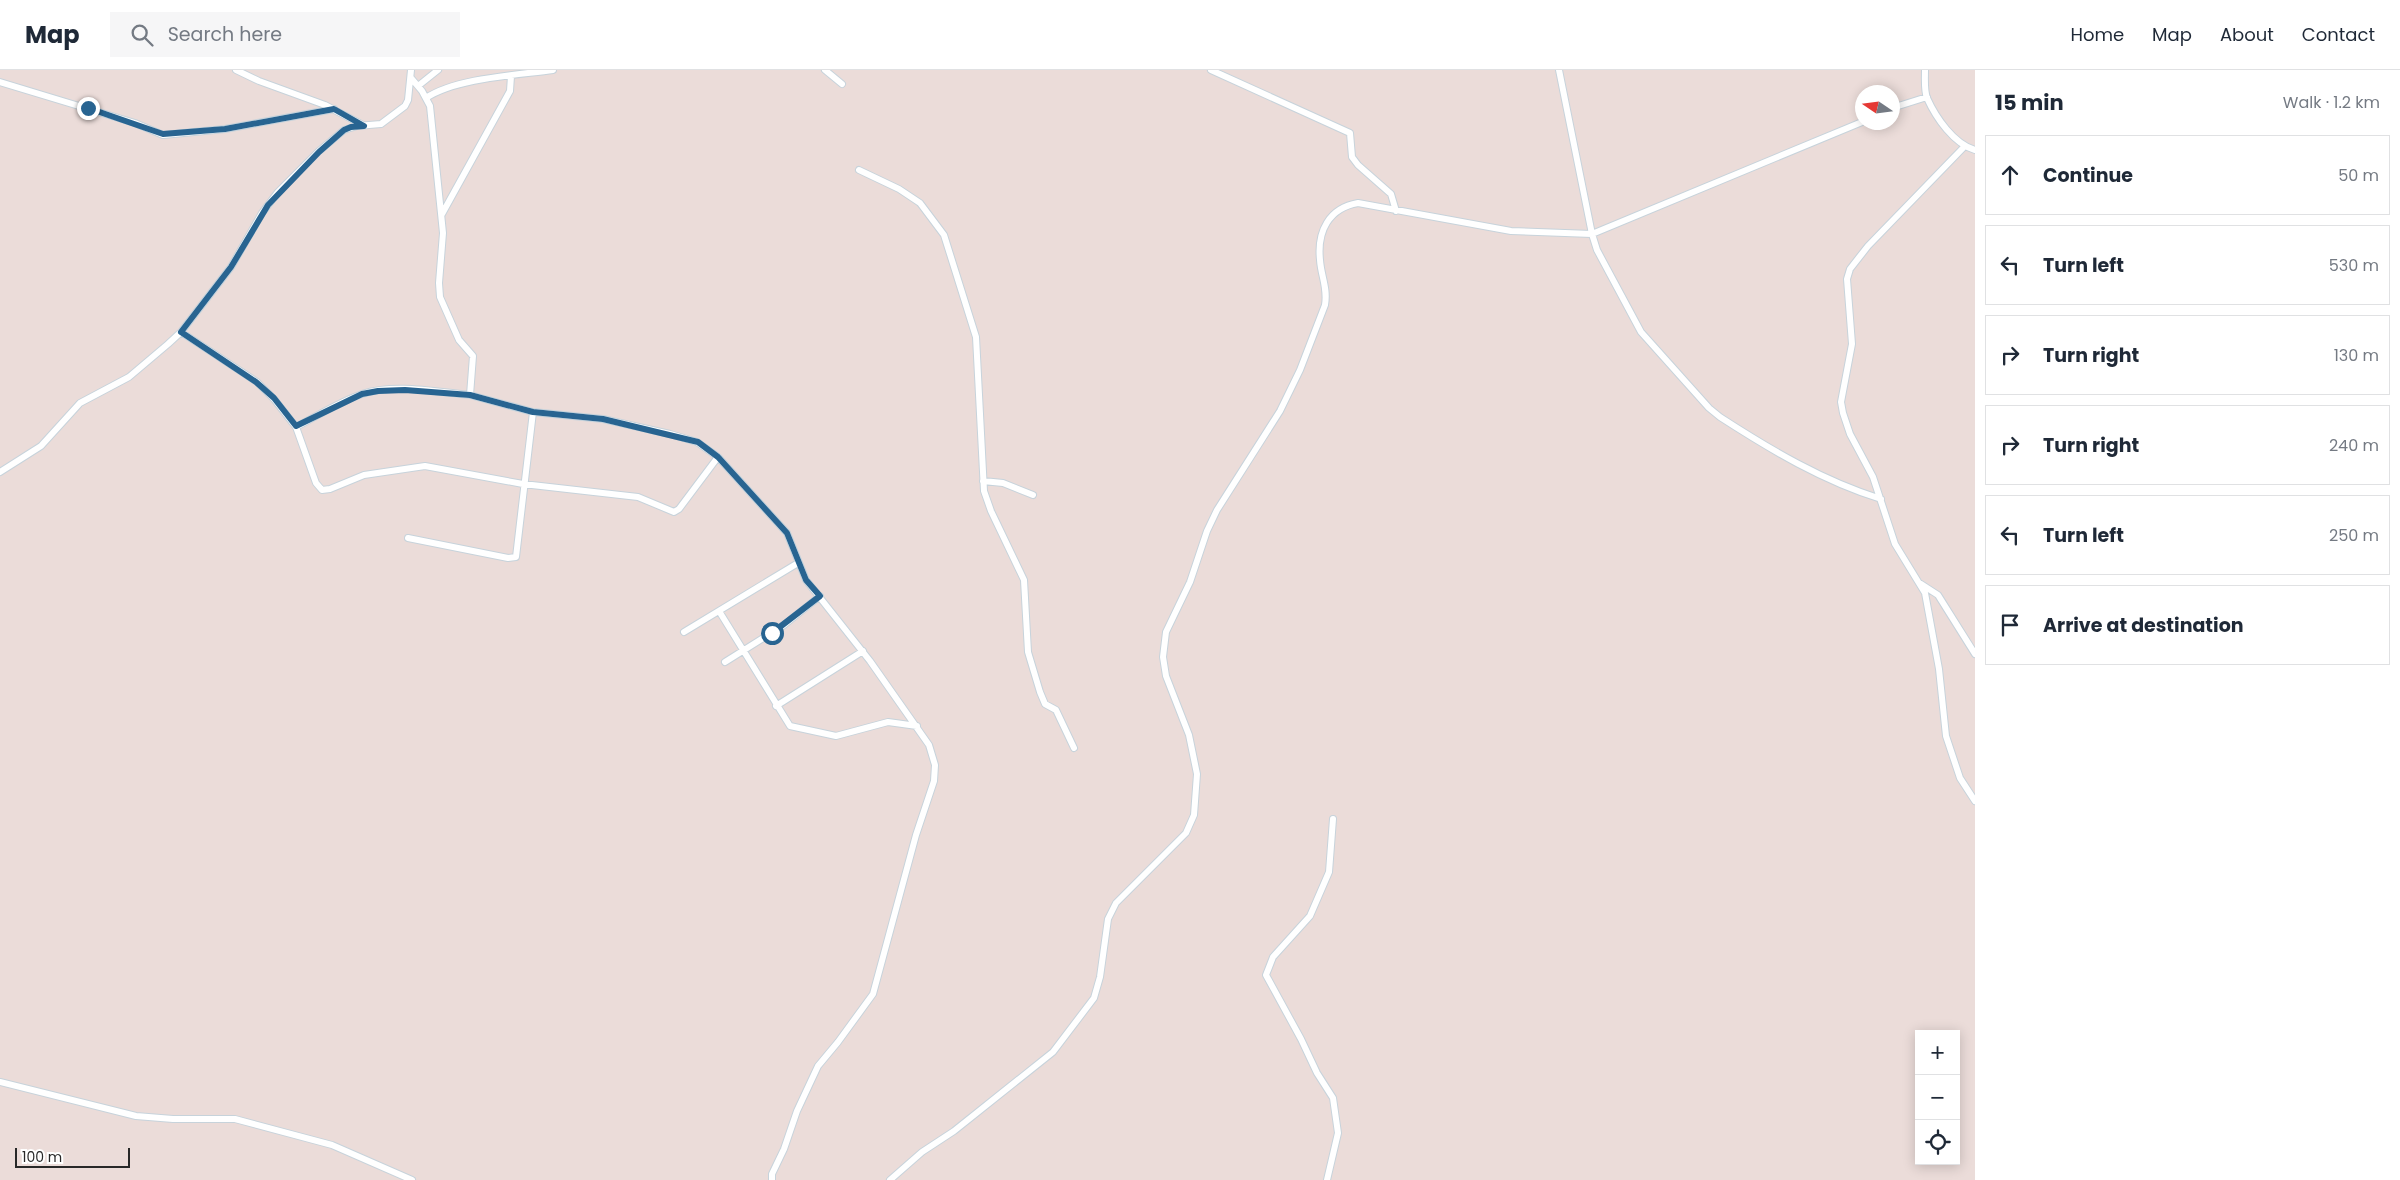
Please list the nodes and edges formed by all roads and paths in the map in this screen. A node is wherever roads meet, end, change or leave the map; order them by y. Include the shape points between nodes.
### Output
1 (236, 70) edge
2 (411, 70) edge
3 (438, 70) edge
4 (553, 70) edge
5 (826, 70) edge
6 (1212, 70) edge
7 (1559, 70) edge
8 (1925, 70) edge
9 (511, 76) junction
10 (411, 78) junction
11 (0, 82) edge
12 (842, 84) dead end
13 (418, 86) junction
14 (1927, 96) junction
15 (426, 98) junction
16 (1900, 105) edge
17 (334, 109) junction
18 (1855, 125) edge
19 (364, 126) junction
20 (1964, 147) junction
21 (1975, 150) edge
22 (859, 170) dead end
23 (1396, 211) junction
24 (442, 215) junction
25 (1592, 234) junction
26 (181, 332) junction
27 (470, 395) junction
28 (533, 412) junction
29 (296, 426) junction
30 (718, 457) junction
31 (0, 472) edge
32 (983, 481) junction
33 (523, 484) junction
34 (1032, 495) dead end
35 (1881, 499) junction
36 (408, 538) dead end
37 (798, 563) junction
38 (1920, 583) junction
39 (820, 596) junction
40 (719, 611) junction
41 (684, 632) dead end
42 (863, 651) junction
43 (743, 652) junction
44 (1975, 654) edge
45 (724, 662) dead end
46 (776, 706) junction
47 (917, 726) junction
48 (1074, 748) dead end
49 (1975, 801) edge
50 (1333, 819) dead end
51 (0, 1082) edge
52 (412, 1180) edge
53 (772, 1180) edge
54 (890, 1180) edge
55 (1327, 1180) edge

1 - 17 street
2 - 10 street
3 - 13 street
4 - 9 street
5 - 12 street
6 - 23 street via 1350,133 1352,157 1391,194
7 - 25 street
8 - 14 street
9 - 15 street via 452,86
9 - 24 street via 510,91 499,114
10 - 13 street
10 - 19 street via 405,106 387,121
11 - 17 street via 163,134 225,129
13 - 15 street
14 - 16 street
14 - 20 street via 1942,123
15 - 24 street via 435,133
17 - 19 street
18 - 25 street
19 - 26 street via 344,130 278,192 231,267
20 - 21 street
20 - 35 street via 1868,246 1846,279 1852,344 1841,402 1850,434
22 - 32 street via 920,203 944,235 976,337
23 - 25 street via 1511,231
23 - 54 street via 1358,204 1345,206 1334,212 1326,224 1319,250 1327,294 1300,370 1280,411 1217,510 1190,582 1166,632 1163,657 1166,676 1189,735 1197,774 1194,815 1186,833 1116,903 1108,919 1094,998 1053,1052
24 - 27 street via 440,297 452,328 473,356
25 - 35 street via 1597,250 1642,332 1710,408 1818,476
26 - 29 street via 256,382 274,398
26 - 31 street via 136,372 80,403 41,446
27 - 28 street
27 - 29 street via 378,391 362,394
28 - 30 street via 603,419 670,434 698,442
28 - 33 street
29 - 33 street via 316,483 322,490 364,475 425,466
30 - 33 street via 674,512 638,497
30 - 37 street via 787,533
32 - 34 street via 1003,483
32 - 48 street via 991,511 1024,580 1028,652 1035,676 1045,704 1056,710
33 - 36 street via 516,557
35 - 38 street via 1895,544
37 - 39 street via 806,580
37 - 40 street
38 - 44 street via 1938,595
38 - 49 street via 1930,612 1946,736 1960,778
39 - 42 street
39 - 43 street
40 - 41 street
40 - 43 street
42 - 46 street
42 - 47 street
43 - 45 street
43 - 46 street
46 - 47 street via 790,726 836,736 888,722
47 - 53 street via 929,745 935,765 934,781 872,994 818,1066 797,1110
50 - 55 street via 1330,872 1310,916 1273,957 1266,975 1333,1098 1338,1133
51 - 52 street via 136,1116 235,1119 332,1145

